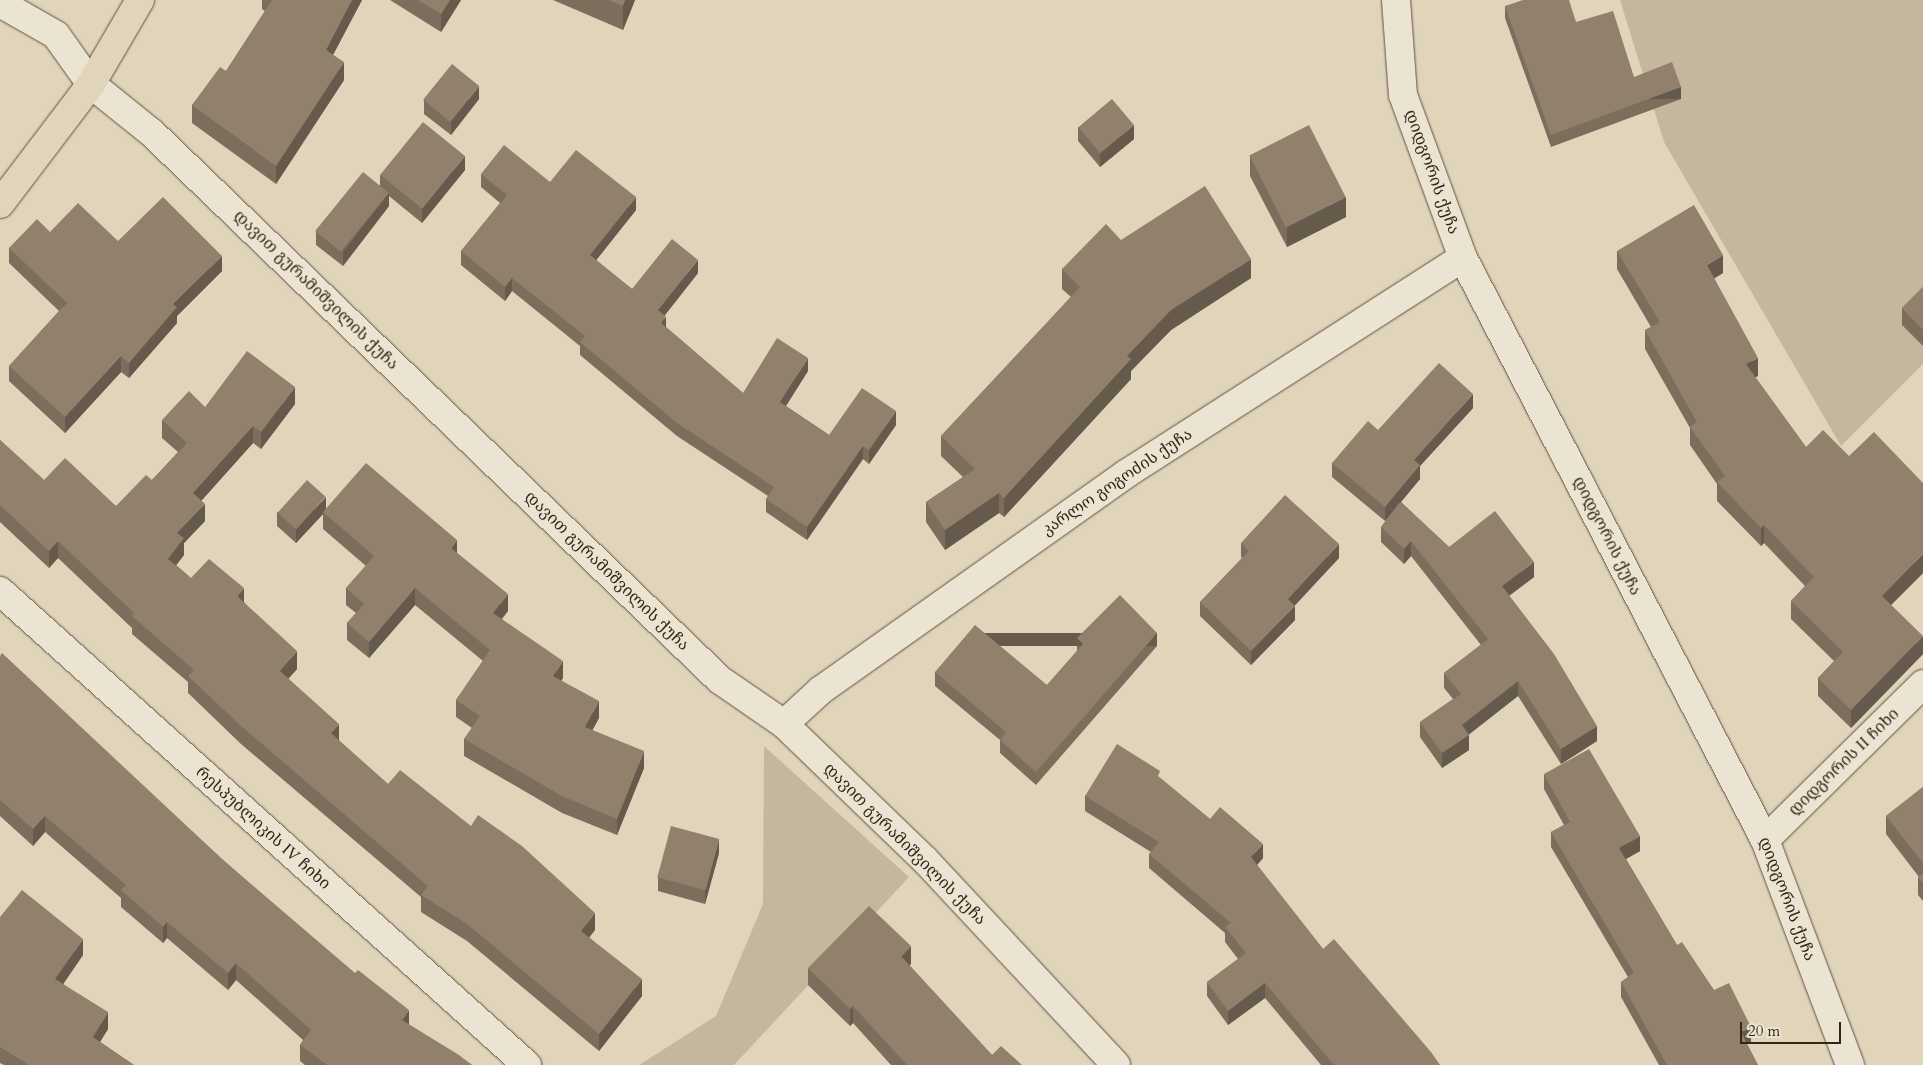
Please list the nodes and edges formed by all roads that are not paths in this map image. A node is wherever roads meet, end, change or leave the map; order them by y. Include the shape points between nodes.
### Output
1 (140, 0) edge
2 (1396, 0) edge
3 (0, 3) edge
4 (91, 84) junction
5 (0, 204) edge
6 (1463, 258) junction
7 (0, 590) edge
8 (1923, 684) edge
9 (784, 724) junction
10 (1764, 840) junction
11 (527, 1065) edge
12 (1116, 1065) edge
13 (1850, 1065) edge

1 - 4 main road
2 - 6 street, დიდგორის ქუჩა via 1403,95
3 - 4 street, დავით გურამიშვილის ქუჩა via 56,35
4 - 5 main road
4 - 9 street, დავით გურამიშვილის ქუჩა via 152,132 720,680
6 - 9 street, კარლო გოგოძის ქუჩა via 1126,474 821,690
6 - 10 street, დიდგორის ქუჩა
7 - 11 street, რესპუბლიკის IV ჩიხი
8 - 10 street, დიდგორის II ჩიხი
9 - 12 street, დავით გურამიშვილის ქუჩა via 925,860
10 - 13 street, დიდგორის ქუჩა

